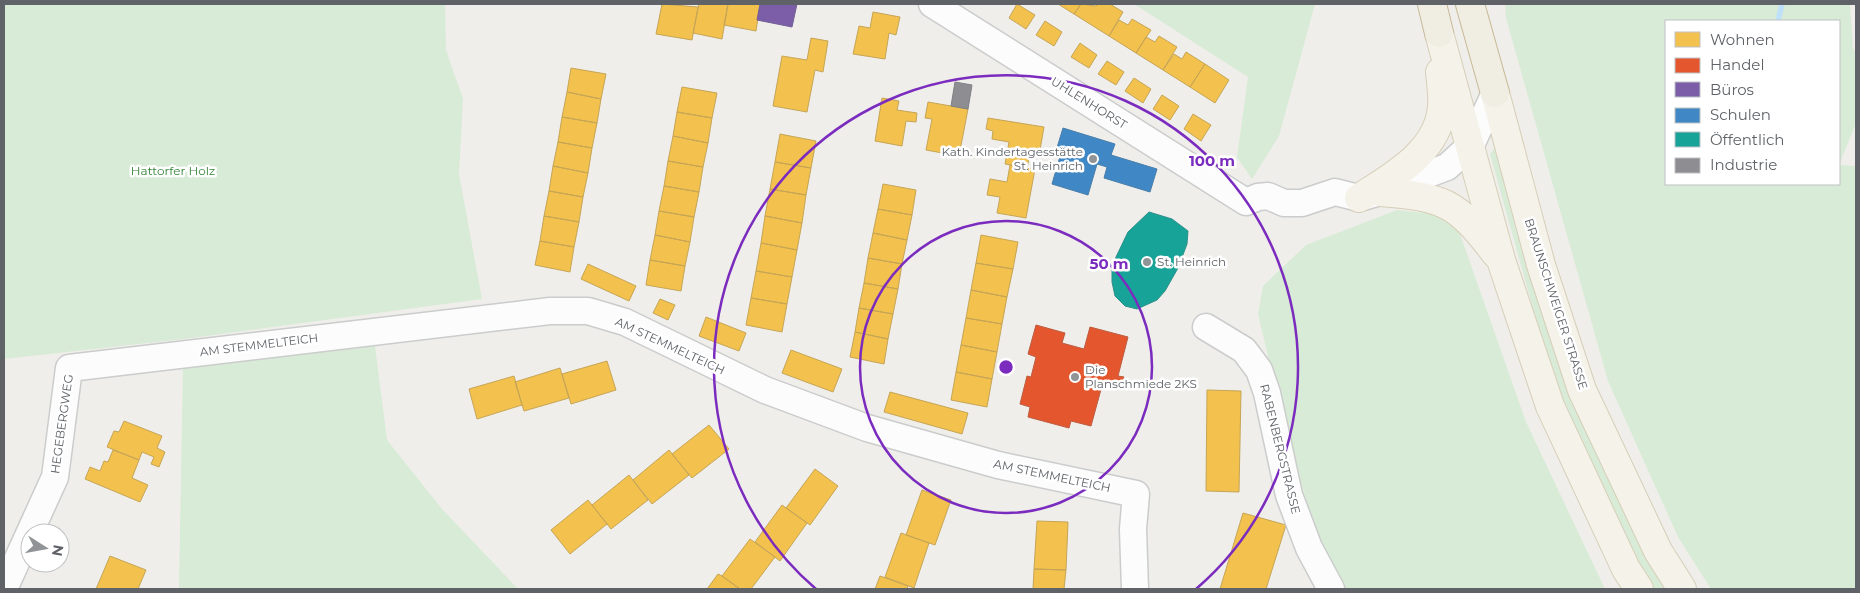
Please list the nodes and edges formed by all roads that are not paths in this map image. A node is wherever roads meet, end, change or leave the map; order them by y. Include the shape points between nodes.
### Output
1 (932, 4) edge
2 (1432, 4) edge
3 (1470, 4) edge
4 (1439, 33) junction
5 (1495, 93) junction
6 (1471, 145) junction
7 (1369, 195) junction
8 (1501, 260) junction
9 (1206, 327) dead end
10 (69, 368) joint
11 (4, 589) edge
12 (1135, 589) edge
13 (1331, 589) edge
14 (1639, 589) edge
15 (1682, 589) edge

1 - 7 street, UHLENHORST via 1246,202 1268,196 1284,203 1302,203 1335,192
2 - 4 highway
3 - 5 highway, BRAUNSCHWEIGER STRASSE
4 - 6 main road
4 - 7 main road via 1442,108 1435,131 1421,153
5 - 6 street
5 - 15 main road, BRAUNSCHWEIGER STRASSE via 1541,266 1582,390 1658,551
6 - 7 street via 1447,167
6 - 8 main road
7 - 8 main road via 1415,195 1442,201 1477,229
8 - 14 main road via 1550,406 1626,569
9 - 13 street, RABENBERGSTRASSE via 1244,350 1259,370 1289,495 1309,548
10 - 11 street, HEGEBERGWEG via 55,477
10 - 12 street, AM STEMMELTEICH via 550,311 588,312 625,322 765,390 867,428 998,465 1136,494 1133,529

